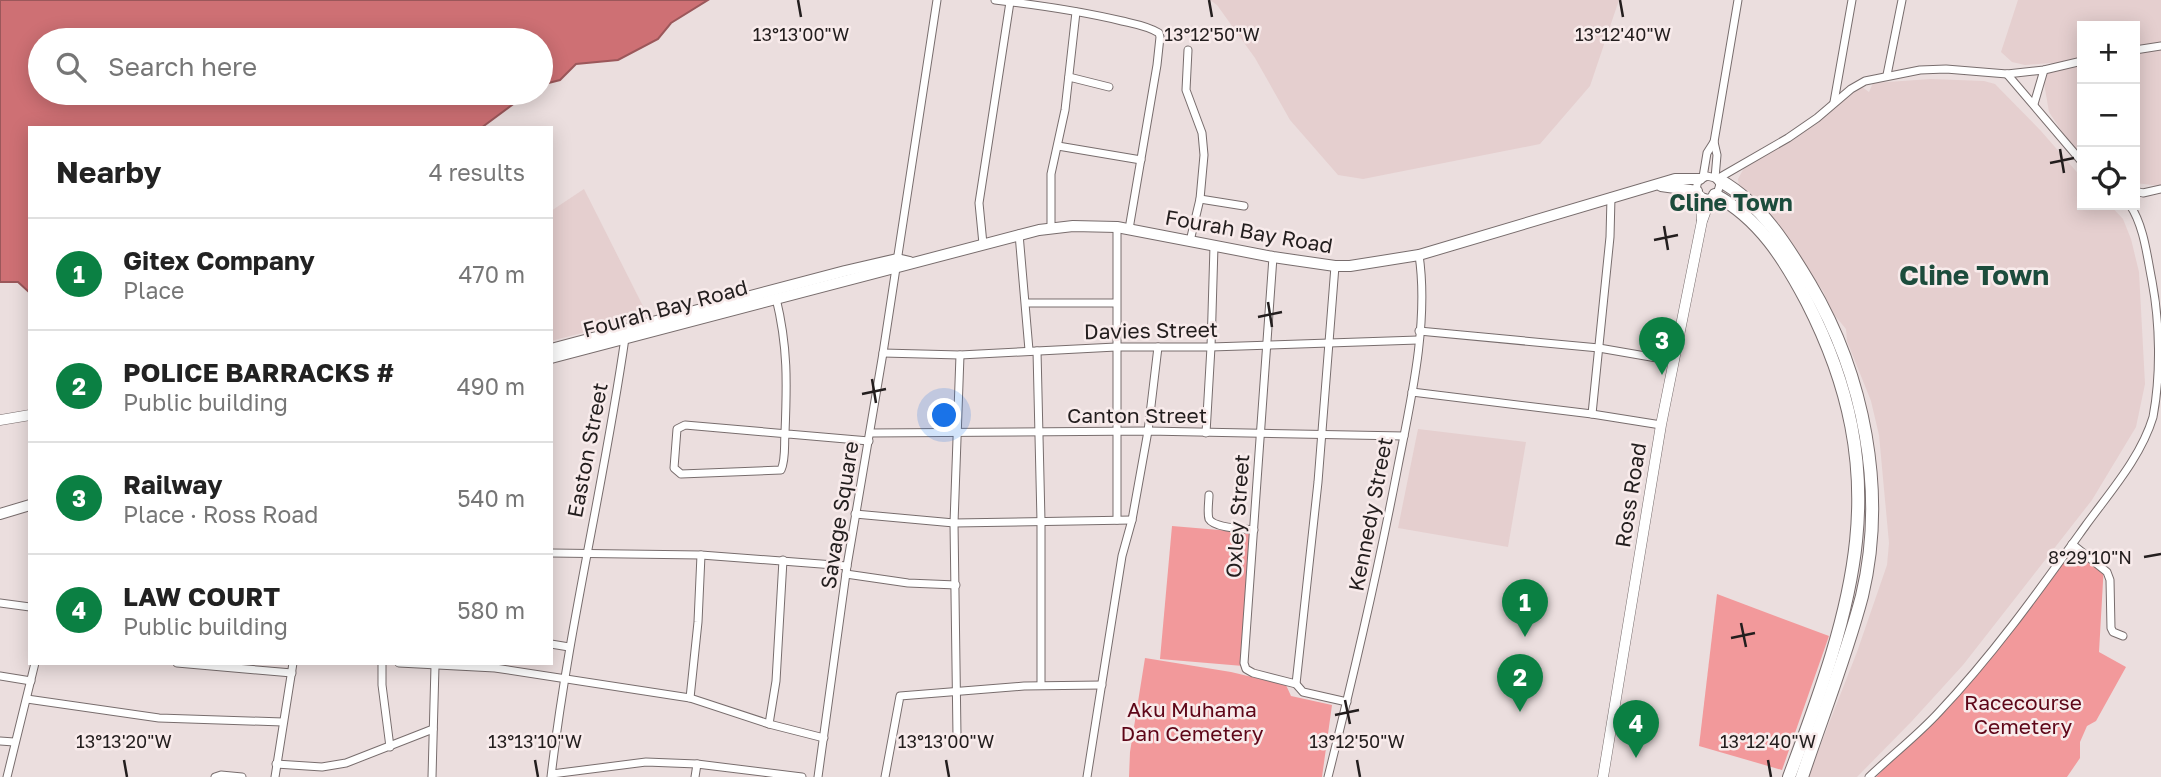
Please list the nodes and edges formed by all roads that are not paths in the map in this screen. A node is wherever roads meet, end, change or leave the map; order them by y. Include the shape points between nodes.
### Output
1 (937, 0) edge
2 (995, 0) edge
3 (1738, 0) edge
4 (1852, 0) edge
5 (1902, 0) edge
6 (1010, 2) edge
7 (1076, 12) junction
8 (2161, 46) edge
9 (2140, 49) edge
10 (1188, 50) dead end
11 (2077, 62) edge
12 (2045, 70) junction
13 (2007, 74) junction
14 (1886, 75) junction
15 (1069, 78) junction
16 (1109, 87) dead end
17 (1834, 103) junction
18 (2034, 104) junction
19 (1714, 142) junction
20 (1058, 146) junction
21 (2077, 156) edge
22 (1141, 160) junction
23 (1701, 178) junction
24 (1718, 179) junction
25 (1658, 185) junction
26 (2161, 189) edge
27 (2140, 192) edge
28 (1706, 195) junction
29 (1611, 197) junction
30 (1200, 199) junction
31 (1244, 206) dead end
32 (2134, 210) edge
33 (1051, 228) junction
34 (1117, 228) junction
35 (1129, 229) junction
36 (1019, 234) junction
37 (1190, 241) junction
38 (983, 244) junction
39 (1214, 246) junction
40 (1419, 255) junction
41 (1272, 257) junction
42 (896, 263) junction
43 (1335, 267) junction
44 (847, 275) junction
45 (776, 298) junction
46 (745, 302) junction
47 (1026, 303) junction
48 (1116, 303) junction
49 (1419, 336) junction
50 (625, 338) junction
51 (1329, 343) junction
52 (1266, 344) junction
53 (1116, 347) junction
54 (1158, 347) junction
55 (1211, 347) junction
56 (1598, 348) junction
57 (553, 349) edge
58 (1033, 351) junction
59 (883, 353) junction
60 (960, 355) junction
61 (553, 358) edge
62 (1674, 361) junction
63 (1412, 392) junction
64 (2158, 410) edge
65 (1592, 414) junction
66 (28, 415) edge
67 (0, 419) edge
68 (1661, 425) junction
69 (1148, 431) junction
70 (1038, 433) junction
71 (1119, 433) junction
72 (1206, 433) junction
73 (1260, 433) junction
74 (956, 434) junction
75 (784, 435) junction
76 (1322, 435) junction
77 (1404, 436) junction
78 (869, 437) junction
79 (1209, 495) dead end
80 (28, 506) edge
81 (0, 514) edge
82 (855, 514) junction
83 (1117, 520) junction
84 (1132, 520) junction
85 (1041, 521) junction
86 (954, 523) junction
87 (1254, 530) junction
88 (2073, 544) junction
89 (553, 554) edge
90 (585, 554) junction
91 (701, 555) junction
92 (782, 560) junction
93 (847, 570) junction
94 (956, 585) junction
95 (0, 603) edge
96 (28, 607) edge
97 (2123, 636) dead end
98 (553, 644) edge
99 (569, 646) junction
100 (35, 665) edge
101 (200, 665) edge
102 (293, 665) edge
103 (382, 665) edge
104 (423, 665) edge
105 (435, 666) junction
106 (292, 673) junction
107 (0, 676) edge
108 (564, 677) junction
109 (31, 681) junction
110 (1296, 684) junction
111 (1041, 685) junction
112 (1102, 685) junction
113 (956, 691) junction
114 (690, 698) junction
115 (27, 699) junction
116 (1346, 702) junction
117 (283, 722) junction
118 (769, 724) junction
119 (433, 729) junction
120 (957, 736) dead end
121 (824, 738) junction
122 (0, 741) edge
123 (15, 742) junction
124 (390, 747) junction
125 (276, 764) junction
126 (696, 764) junction
127 (752, 774) edge
128 (552, 776) edge
129 (7, 777) edge
130 (215, 777) edge
131 (242, 777) edge
132 (275, 777) edge
133 (432, 777) edge
134 (695, 777) edge
135 (802, 777) edge
136 (818, 777) edge
137 (885, 777) edge
138 (1087, 777) edge
139 (1328, 777) edge
140 (1602, 777) edge
141 (1789, 777) edge
142 (1802, 777) edge
143 (1869, 777) edge

1 - 42 street, Savage Square
2 - 6 street
3 - 19 street
4 - 17 street
5 - 14 street
6 - 7 street
6 - 38 street via 979,203
7 - 15 street
7 - 22 street via 1159,33
8 - 9 street
10 - 30 street via 1186,90 1202,133 1204,155
11 - 12 street
12 - 13 street
12 - 18 street
13 - 14 street via 1946,69
13 - 18 street
14 - 17 street via 1865,81
15 - 16 street
15 - 20 street
17 - 24 street via 1788,138
18 - 21 street
19 - 23 street
19 - 24 street
20 - 22 street
20 - 33 street via 1051,174
22 - 35 street
23 - 24 street
23 - 25 main road, Fourah Bay Road
23 - 28 street via 1696,186
24 - 28 street via 1717,194
24 - 142 highway via 1759,209 1815,292 1851,376 1868,454 1871,518 1862,593
25 - 28 main road
25 - 29 main road, Fourah Bay Road
26 - 27 street
28 - 62 main road, Ross Road
28 - 141 highway via 1733,205 1756,224 1800,289 1840,378 1856,448 1860,516 1850,591
29 - 40 main road, Fourah Bay Road
29 - 56 street
30 - 31 street
30 - 37 street
32 - 64 street via 2159,328
33 - 34 main road, Fourah Bay Road
33 - 36 main road, Fourah Bay Road
34 - 35 main road, Fourah Bay Road
34 - 48 street
35 - 37 main road, Fourah Bay Road
36 - 38 main road, Fourah Bay Road
36 - 47 street
37 - 39 main road, Fourah Bay Road
38 - 42 main road, Fourah Bay Road
39 - 41 main road, Fourah Bay Road
39 - 55 street
40 - 43 main road, Fourah Bay Road
40 - 49 street, Kennedy Street
41 - 43 main road, Fourah Bay Road
41 - 52 street, Oxley Street
42 - 44 main road, Fourah Bay Road
42 - 59 street, Savage Square
43 - 51 street
44 - 45 main road, Fourah Bay Road
44 - 46 main road, Fourah Bay Road
45 - 46 main road, Fourah Bay Road
45 - 75 street via 787,362
46 - 50 main road, Fourah Bay Road
46 - 57 main road, Fourah Bay Road
47 - 48 street
47 - 58 street
48 - 53 street
49 - 51 street, Davies Street
49 - 56 street, Davies Street
49 - 63 street, Kennedy Street
50 - 61 main road, Fourah Bay Road
50 - 90 street, Easton Street
51 - 52 street, Davies Street
51 - 76 street
52 - 55 street, Davies Street
52 - 73 street, Oxley Street
53 - 54 street, Davies Street
53 - 58 street, Davies Street
53 - 71 street
54 - 55 street, Davies Street
54 - 69 street
55 - 72 street
56 - 62 street, Davies Street
56 - 65 street
58 - 60 street, Davies Street
58 - 70 street
59 - 60 street, Davies Street
59 - 78 street, Savage Square
60 - 74 street
62 - 68 main road, Ross Road
63 - 65 street
63 - 77 street, Kennedy Street
64 - 88 street via 2139,449
65 - 68 street
66 - 67 main road
68 - 140 main road, Ross Road
69 - 71 street, Canton Street
69 - 72 street, Canton Street
69 - 84 street
70 - 71 street, Canton Street
70 - 74 street, Canton Street
70 - 85 street
71 - 83 street
72 - 73 street, Canton Street
73 - 76 street, Canton Street
73 - 87 street, Oxley Street
74 - 78 street, Canton Street
74 - 86 street
75 - 75 street, Canton Street via 680,426 674,468 681,474 781,470
75 - 78 street, Canton Street
76 - 77 street, Canton Street
76 - 110 street
77 - 116 street, Kennedy Street
78 - 82 street, Savage Square
79 - 87 street via 1211,522
80 - 81 main road
82 - 86 street
82 - 93 street, Savage Square
83 - 84 street
83 - 85 street
84 - 112 street
85 - 86 street
85 - 111 street
86 - 94 street
87 - 110 street, Oxley Street via 1244,663 1254,673
88 - 97 street via 2107,572 2110,628
88 - 143 street via 1966,682
89 - 90 street
90 - 91 street
90 - 99 street, Easton Street
91 - 92 street
91 - 114 street
92 - 93 street
92 - 118 street via 777,670
93 - 94 street via 908,583
93 - 121 street, Savage Square
94 - 113 street
95 - 96 street
98 - 99 street
99 - 108 street, Easton Street
100 - 109 street
101 - 106 street
102 - 106 street
103 - 124 street
104 - 105 street
105 - 108 street
105 - 119 street
106 - 117 street
107 - 109 street
108 - 114 street
108 - 128 street, Easton Street
109 - 115 street
110 - 116 street, Oxley Street via 1303,692
111 - 112 street
111 - 113 street
112 - 138 street
113 - 120 street
113 - 137 street via 900,696
114 - 118 street
115 - 117 street via 159,718
115 - 123 street
116 - 139 street, Kennedy Street
117 - 125 street
118 - 121 street
119 - 124 street
119 - 133 street
121 - 136 street, Savage Square
122 - 123 street
123 - 129 street
124 - 125 street via 323,767
125 - 132 street
126 - 127 street
126 - 128 street via 634,762
126 - 134 street
127 - 135 street
130 - 131 street

